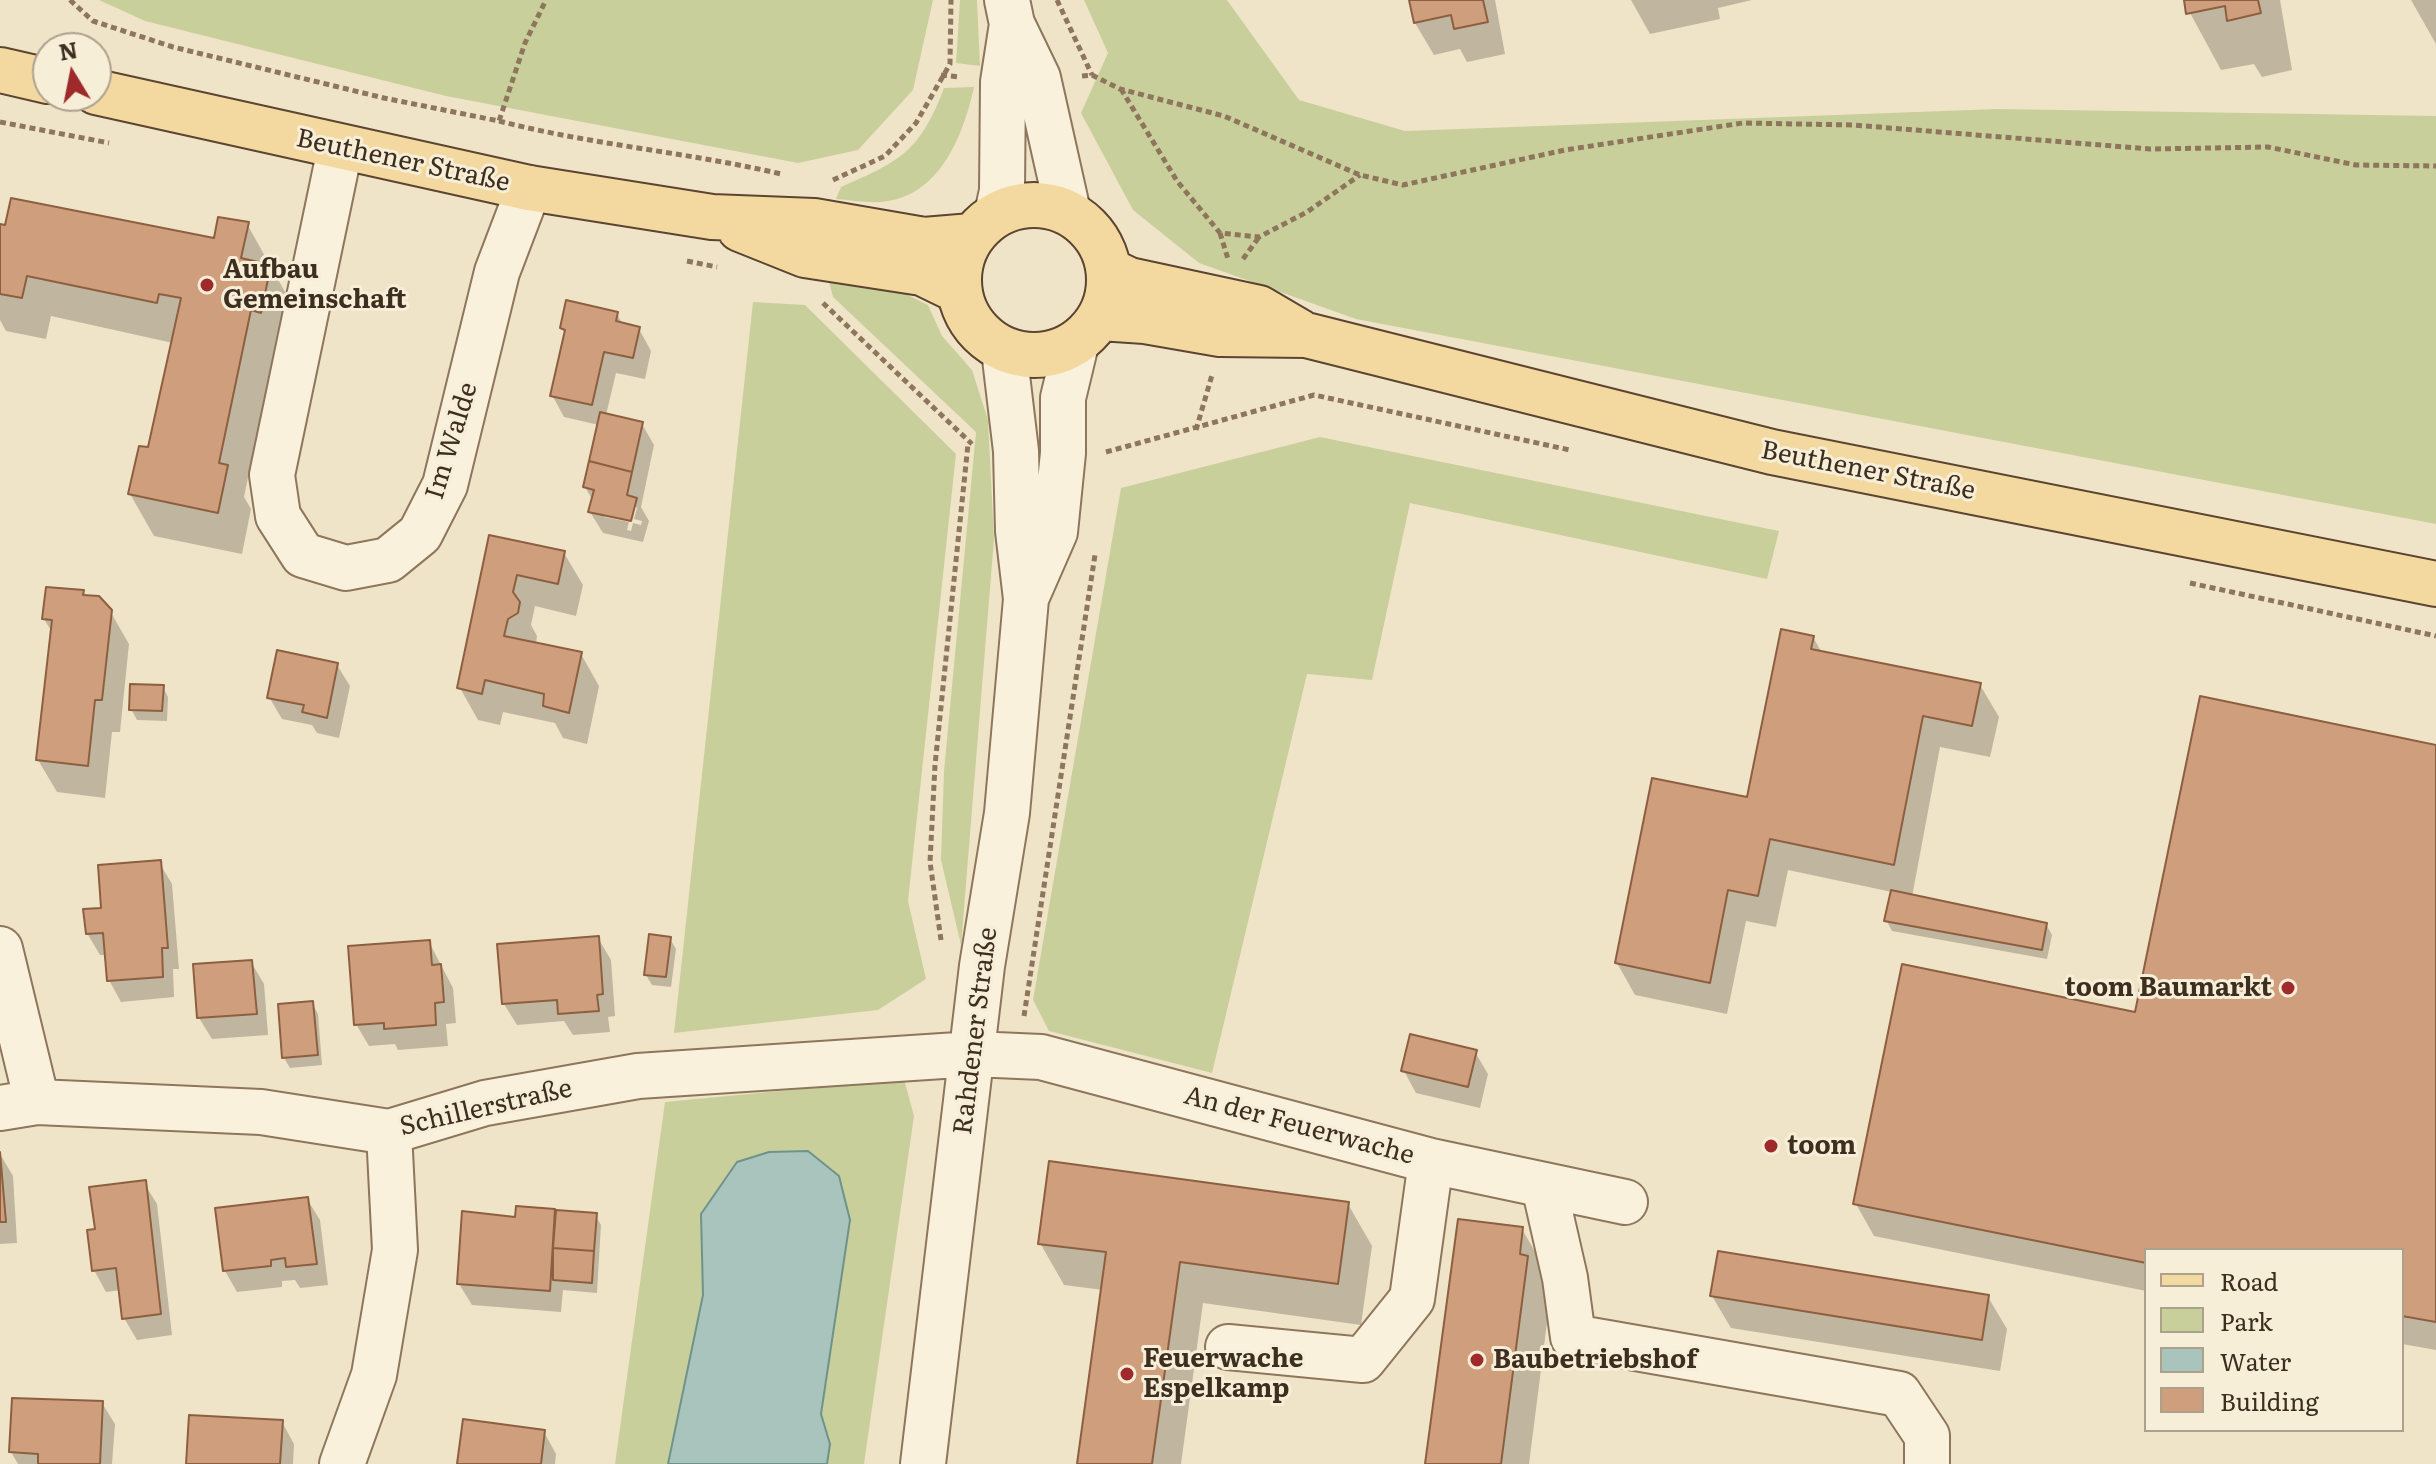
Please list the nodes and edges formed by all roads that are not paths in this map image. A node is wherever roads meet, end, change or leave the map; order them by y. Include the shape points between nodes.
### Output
1 (1010, 12) edge
2 (0, 70) edge
3 (32, 77) edge
4 (112, 96) edge
5 (340, 149) junction
6 (529, 188) junction
7 (1068, 212) junction
8 (712, 217) junction
9 (984, 225) junction
10 (1110, 271) junction
11 (959, 291) junction
12 (1088, 331) junction
13 (1306, 335) junction
14 (1004, 350) junction
15 (2436, 584) edge
16 (1026, 599) junction
17 (0, 949) edge
18 (973, 1054) junction
19 (19, 1105) edge
20 (389, 1132) junction
21 (1431, 1161) junction
22 (1544, 1186) junction
23 (1625, 1202) dead end
24 (1228, 1347) dead end
25 (342, 1464) edge
26 (923, 1464) edge
27 (1927, 1464) edge

1 - 7 street via 1038,78
1 - 9 street via 1002,191
2 - 3 main road
4 - 5 main road, Beuthener Straße
5 - 6 main road, Beuthener Straße
5 - 6 street, Im Walde via 272,475 278,516 303,555 346,568 388,560 420,534 445,485 497,272
6 - 8 main road, Beuthener Straße
7 - 9 main road via 1045,205 1020,206
7 - 10 main road via 1089,227 1103,247
8 - 9 main road, Beuthener Straße via 814,221 924,240
8 - 11 main road, Beuthener Straße via 805,255 922,273
9 - 11 main road via 959,272
10 - 12 main road via 1109,295
10 - 13 main road, Beuthener Straße via 1129,280 1259,308
11 - 14 main road via 967,316
12 - 13 main road, Beuthener Straße via 1145,321 1220,334
12 - 14 main road via 1053,354 1028,356
12 - 16 street, Rahdener Straße via 1063,398 1055,532
13 - 15 main road, Beuthener Straße via 1772,452
14 - 16 street, Rahdener Straße
16 - 18 street, Rahdener Straße via 1007,813
17 - 19 street
18 - 20 street, Schillerstraße via 638,1076 485,1103
18 - 21 street, An der Feuerwache via 1041,1057
18 - 26 street, Rahdener Straße
19 - 20 street, Schillerstraße via 261,1112
20 - 25 street via 395,1250 374,1375
21 - 22 street, An der Feuerwache
21 - 24 street via 1412,1299 1363,1360
22 - 23 street, An der Feuerwache
22 - 27 street via 1573,1337 1899,1394 1927,1436

